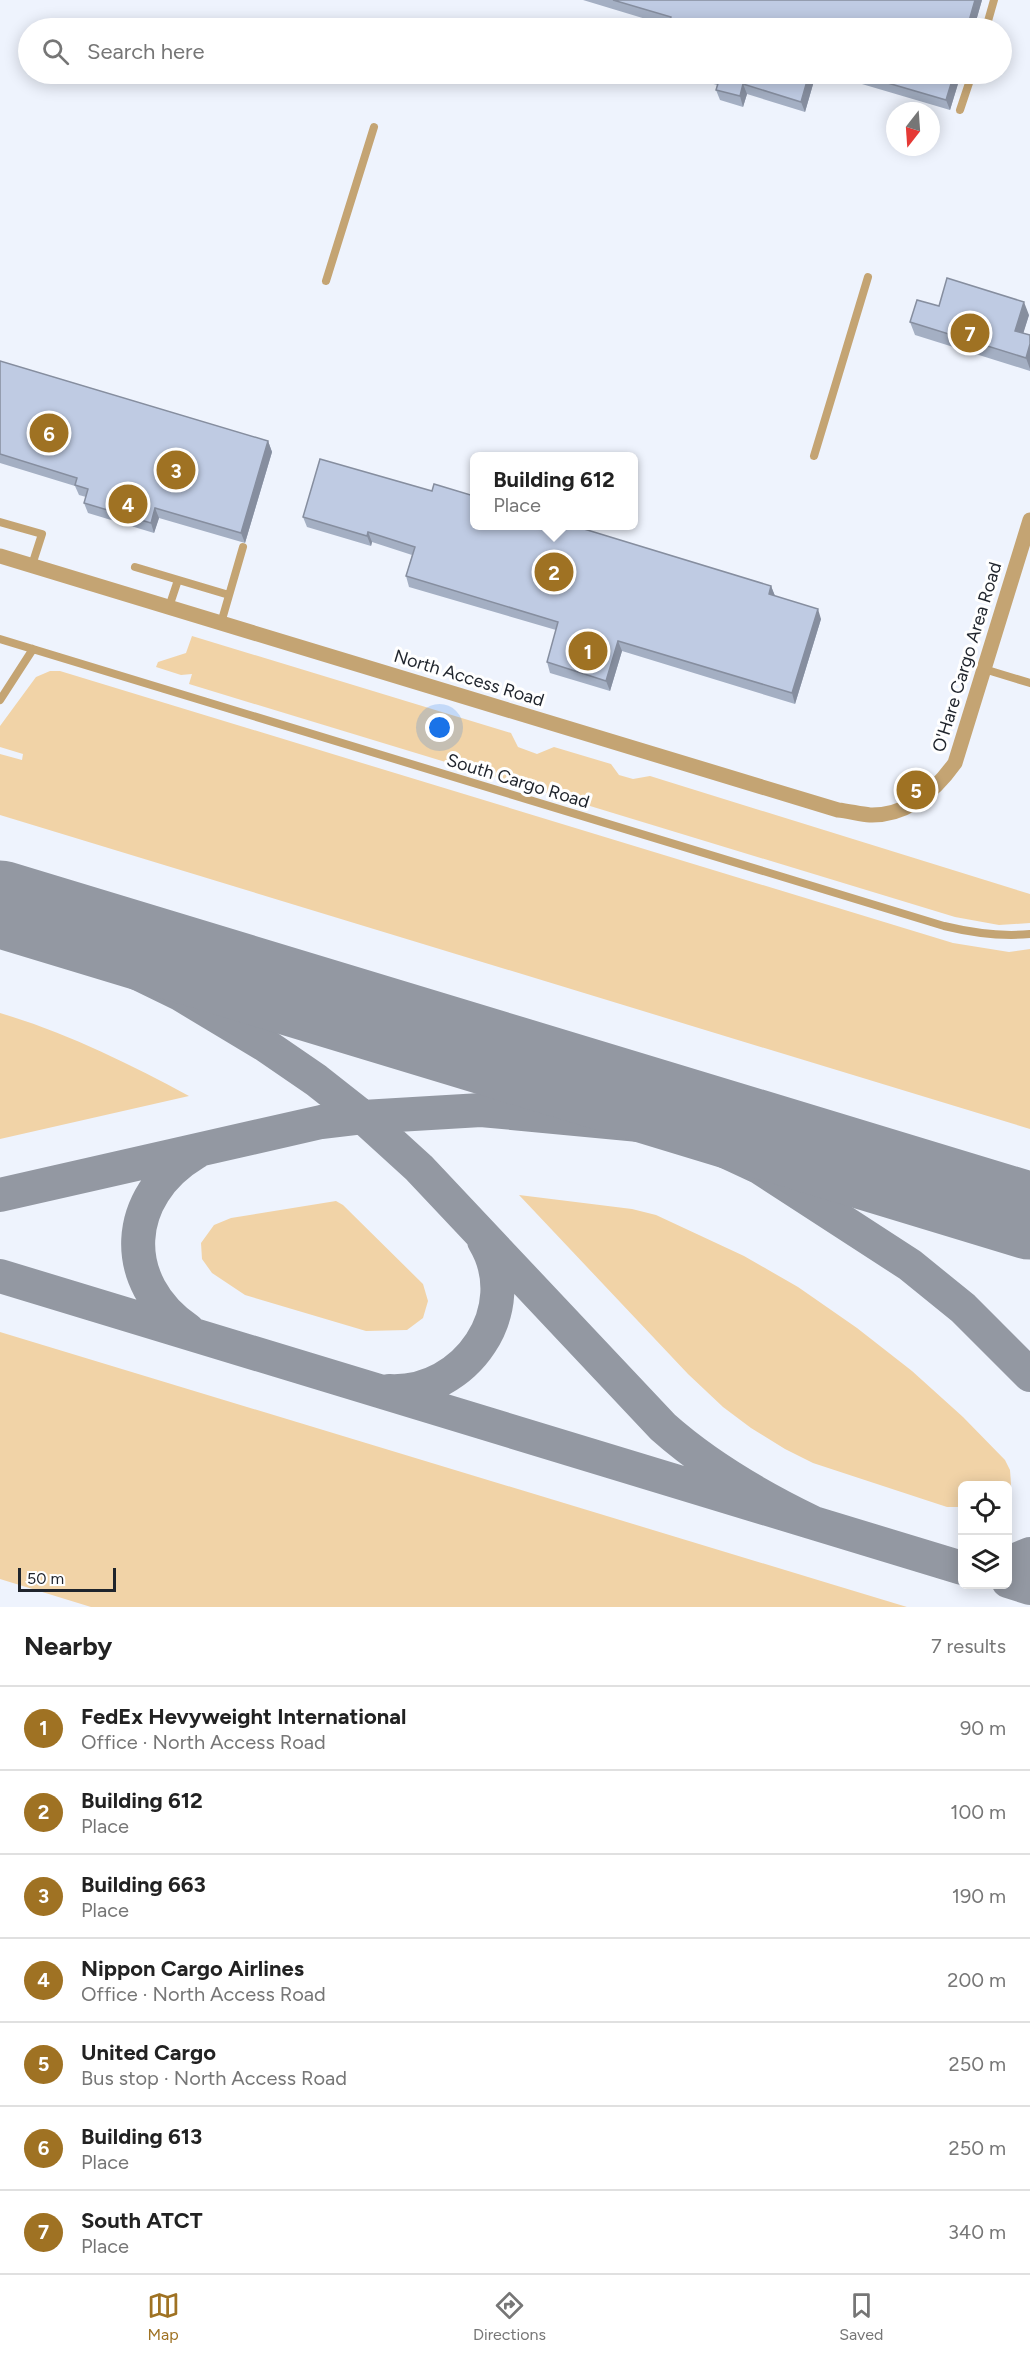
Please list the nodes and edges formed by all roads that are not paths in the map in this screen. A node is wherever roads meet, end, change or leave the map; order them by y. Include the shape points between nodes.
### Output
1 (994, 0) edge
2 (989, 18) edge
3 (969, 84) edge
4 (960, 110) dead end
5 (374, 127) dead end
6 (868, 277) dead end
7 (326, 281) dead end
8 (814, 456) dead end
9 (1030, 520) edge
10 (0, 522) edge
11 (243, 546) dead end
12 (0, 556) edge
13 (32, 565) junction
14 (135, 567) dead end
15 (177, 580) junction
16 (229, 596) junction
17 (169, 607) junction
18 (220, 623) junction
19 (0, 639) edge
20 (33, 649) junction
21 (984, 669) junction
22 (1030, 683) edge
23 (0, 700) edge
24 (926, 796) joint
25 (1030, 934) edge

1 - 2 lane
3 - 4 lane
5 - 7 lane
6 - 8 lane
9 - 21 street, O'Hare Cargo Area Road
10 - 13 lane via 42,534
11 - 16 lane
12 - 13 street, North Access Road
13 - 17 street, North Access Road
14 - 15 lane
15 - 16 lane
15 - 17 lane
16 - 18 lane
17 - 18 street, North Access Road
18 - 24 street, North Access Road via 838,810 872,815 901,809
19 - 20 lane, South Cargo Road
20 - 23 lane
20 - 25 lane, South Cargo Road via 944,926 1004,936
21 - 22 lane
21 - 24 street, O'Hare Cargo Area Road via 955,763

